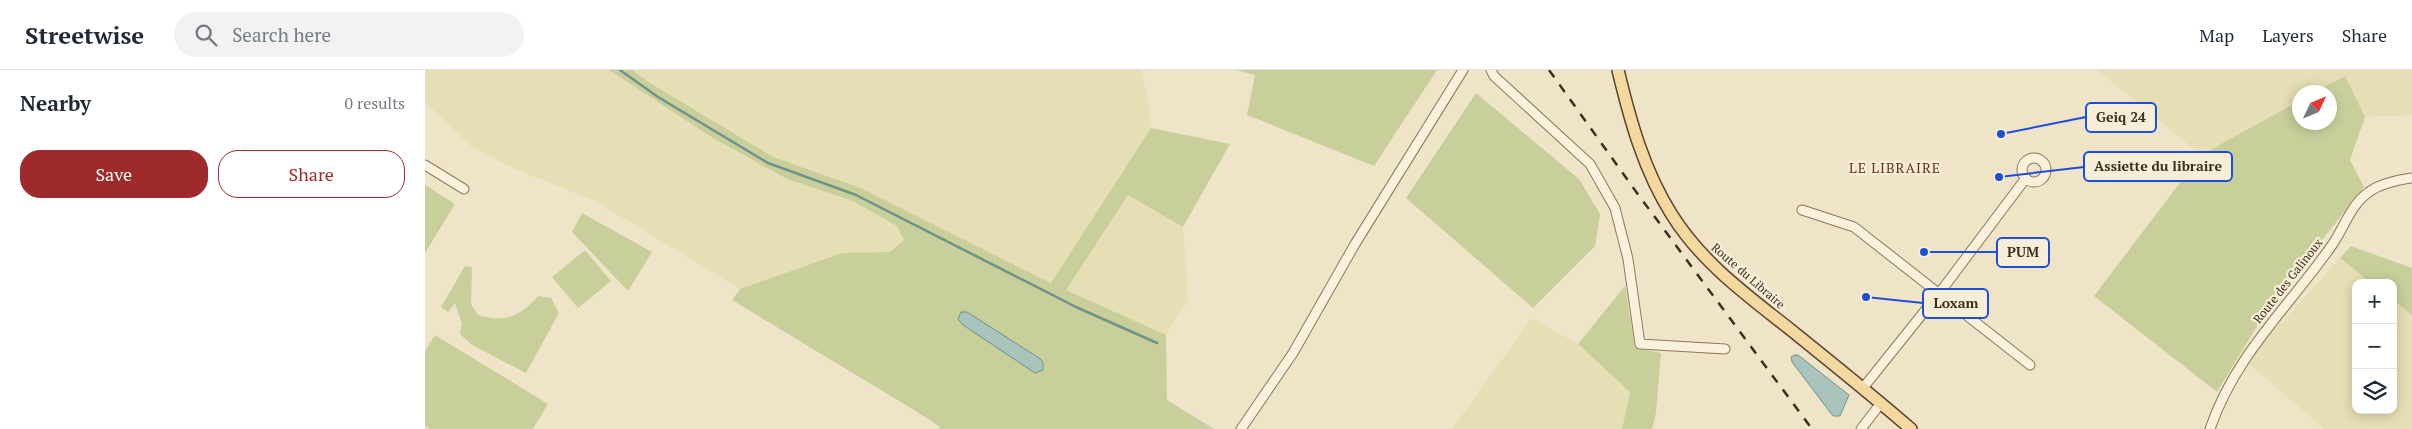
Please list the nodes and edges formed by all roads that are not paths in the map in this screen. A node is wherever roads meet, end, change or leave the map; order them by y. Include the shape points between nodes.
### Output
1 (1463, 70) edge
2 (1492, 70) edge
3 (1618, 70) edge
4 (425, 165) edge
5 (2026, 178) dead end
6 (2412, 178) edge
7 (464, 189) dead end
8 (1803, 210) dead end
9 (1939, 293) junction
10 (1725, 349) dead end
11 (2030, 364) dead end
12 (1863, 388) junction
13 (1881, 402) junction
14 (1241, 429) edge
15 (1861, 429) edge
16 (1911, 429) edge
17 (2211, 429) edge

1 - 14 street via 1355,244 1293,353
2 - 10 street via 1494,76 1590,164 1615,208 1628,259 1640,344
3 - 12 main road, Route du Libraire via 1639,146 1658,192 1682,231 1726,278
4 - 7 street
5 - 9 street
6 - 17 street, Route des Galinoux via 2378,186 2367,193 2352,211 2333,245 2271,322 2231,382 2219,402
8 - 9 street via 1854,227
9 - 11 street
9 - 12 street
12 - 13 main road, Route du Libraire
13 - 15 street
13 - 16 main road, Route du Libraire

